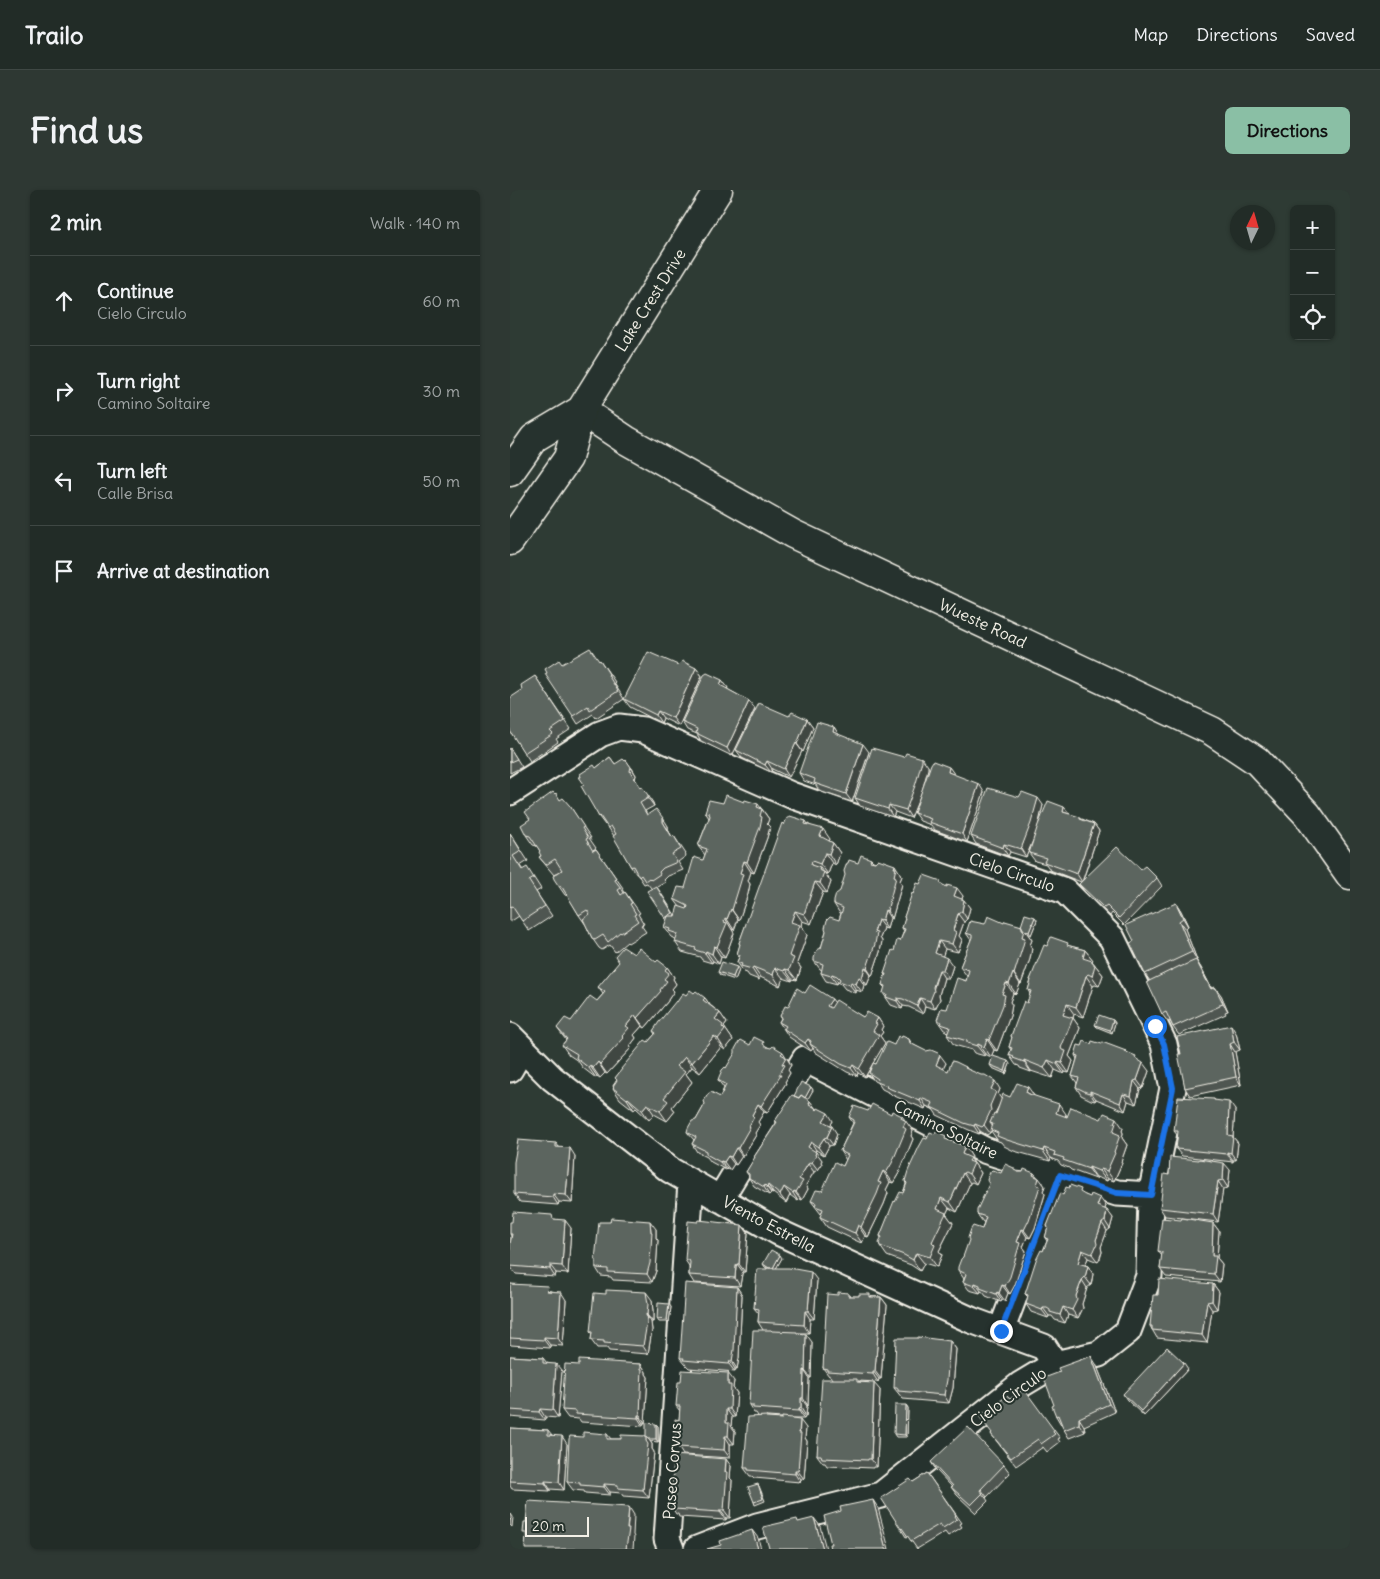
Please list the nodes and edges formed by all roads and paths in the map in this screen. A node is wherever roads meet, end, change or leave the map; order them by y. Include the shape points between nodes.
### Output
1 (718, 190) edge
2 (581, 410) junction
3 (510, 472) edge
4 (510, 541) edge
5 (510, 792) edge
6 (1350, 875) edge
7 (514, 1051) edge
8 (1060, 1175) junction
9 (691, 1182) junction
10 (1151, 1195) junction
11 (720, 1199) junction
12 (1001, 1331) junction
13 (1055, 1364) junction
14 (671, 1549) edge
15 (697, 1549) edge

1 - 2 street, Lake Crest Drive
2 - 3 street, Lake Crest Drive via 534,438
2 - 4 street, Lake Crest Drive via 568,458
2 - 6 street, Wueste Road via 626,440 793,534 1212,730 1270,774 1307,814
5 - 10 street, Cielo Circulo via 600,734 620,727 643,730 791,795 1065,891 1112,938 1164,1044 1173,1088
7 - 9 street, Viento Estrella via 670,1170
8 - 10 street, Camino Soltaire via 1117,1193
8 - 11 street, Camino Soltaire via 984,1150 805,1059
8 - 12 street
9 - 11 street, Viento Estrella
9 - 14 street, Paseo Corvus via 668,1538
10 - 13 street, Cielo Circulo via 1148,1276 1128,1331 1099,1354
11 - 12 street, Viento Estrella via 778,1232
12 - 13 street, Viento Estrella via 1044,1347
13 - 15 street, Cielo Circulo via 1020,1385 881,1495 757,1526

